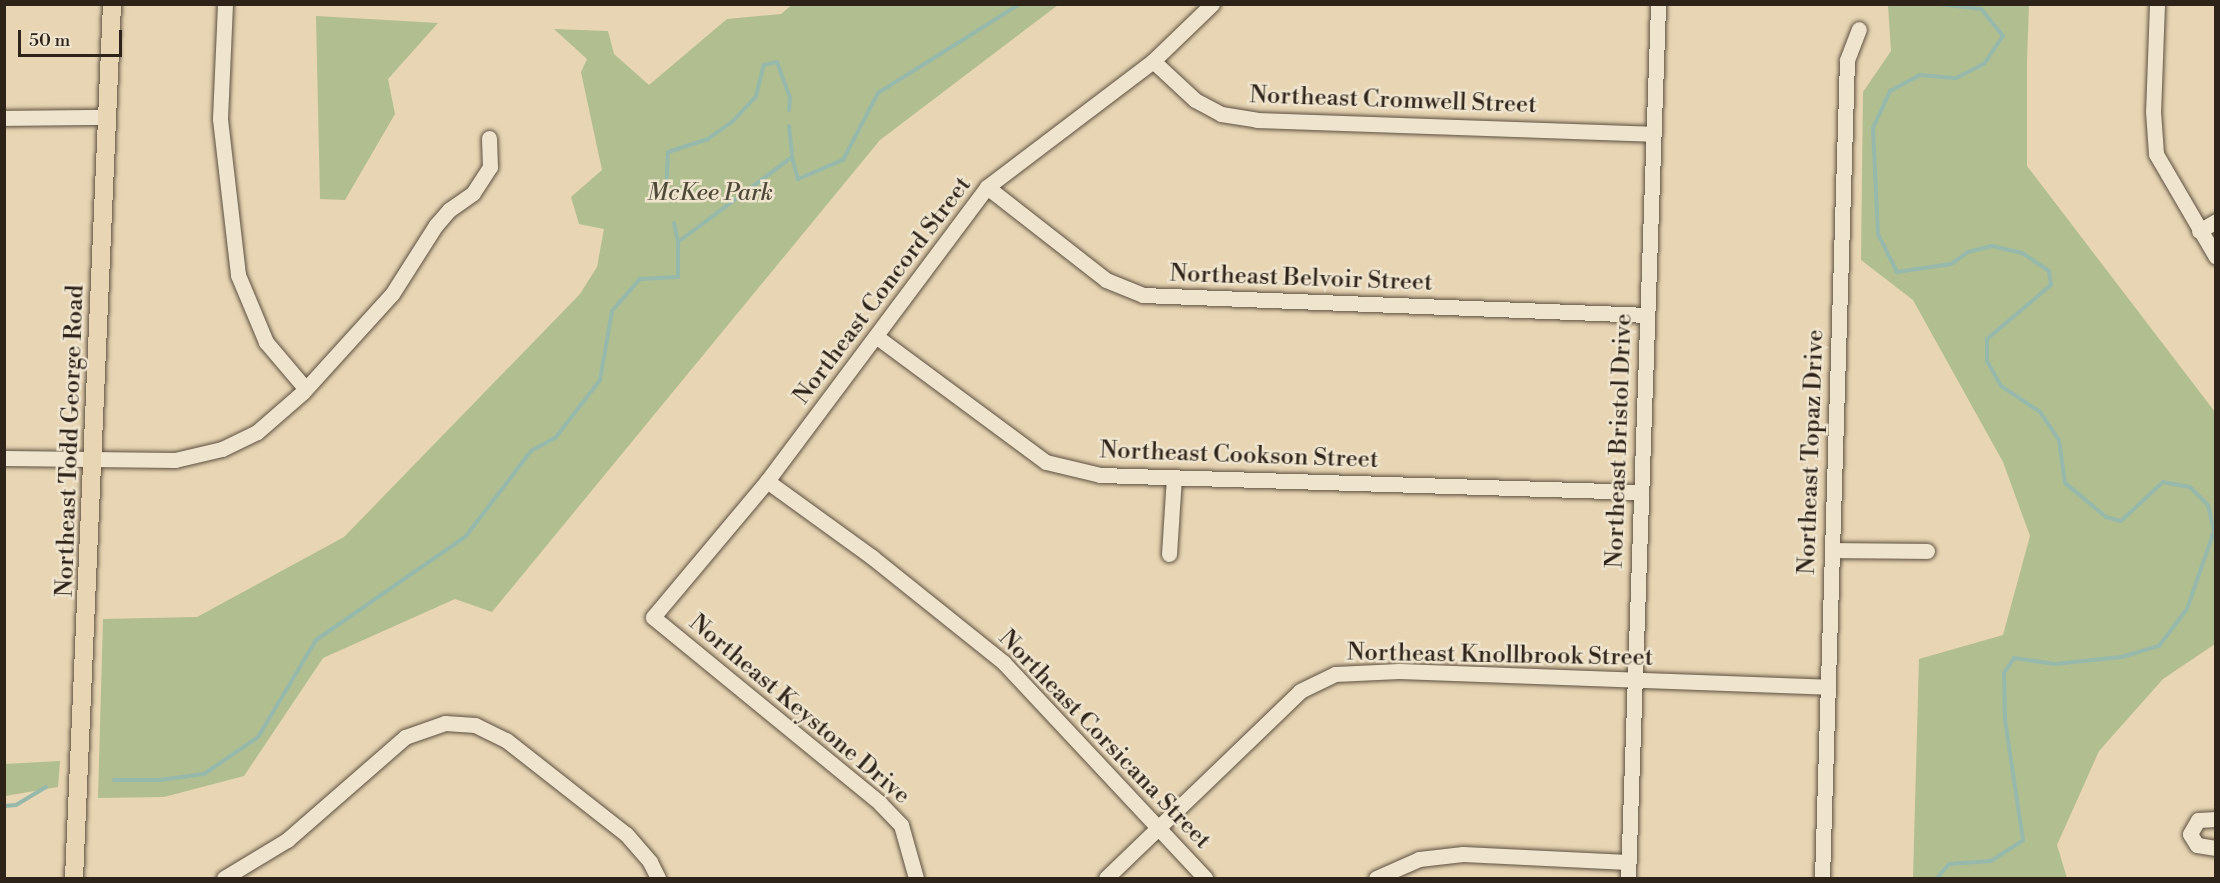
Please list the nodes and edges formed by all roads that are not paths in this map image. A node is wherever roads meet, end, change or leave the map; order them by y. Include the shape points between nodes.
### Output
1 (112, 4) edge
2 (225, 4) edge
3 (1212, 4) edge
4 (1658, 4) edge
5 (2157, 4) edge
6 (1859, 29) dead end
7 (1153, 61) junction
8 (107, 117) junction
9 (4, 118) edge
10 (1651, 134) junction
11 (489, 138) dead end
12 (987, 186) junction
13 (2216, 220) edge
14 (2199, 231) junction
15 (2216, 257) edge
16 (1647, 315) junction
17 (878, 337) junction
18 (305, 388) junction
19 (4, 458) edge
20 (95, 461) junction
21 (1174, 477) junction
22 (767, 481) junction
23 (1640, 492) junction
24 (1832, 550) junction
25 (1927, 551) dead end
26 (1169, 554) dead end
27 (653, 617) joint
28 (1635, 681) junction
29 (1828, 687) junction
30 (2216, 819) edge
31 (1159, 827) junction
32 (2216, 848) edge
33 (1628, 862) junction
34 (74, 879) edge
35 (224, 879) edge
36 (658, 879) edge
37 (916, 879) edge
38 (1106, 879) edge
39 (1206, 879) edge
40 (1376, 879) edge
41 (1628, 879) edge
42 (1822, 879) edge

1 - 8 main road, Northeast Todd George Road
2 - 18 street via 220,119 238,275 266,342
3 - 7 street, Northeast Concord Street
4 - 10 street, Northeast Bristol Drive
5 - 14 street via 2152,111 2156,154
6 - 24 street, Northeast Topaz Drive via 1847,60
7 - 10 street, Northeast Cromwell Street via 1195,100 1221,114 1248,118
7 - 12 street, Northeast Concord Street
8 - 9 street
8 - 20 main road, Northeast Todd George Road
10 - 16 street, Northeast Bristol Drive
11 - 18 street via 490,167 473,193 448,210 392,294
12 - 16 street, Northeast Belvoir Street via 1106,280 1143,295
12 - 17 street, Northeast Concord Street
13 - 14 street
14 - 15 street
16 - 23 street, Northeast Bristol Drive
17 - 21 street, Northeast Cookson Street via 1046,462 1100,475
17 - 22 street, Northeast Concord Street
18 - 20 street via 272,422 222,450 176,460
19 - 20 street
20 - 34 main road, Northeast Todd George Road
21 - 23 street, Northeast Cookson Street
21 - 26 street
22 - 27 street, Northeast Concord Street
22 - 31 street, Northeast Corsicana Street via 872,557 1003,662
23 - 28 street, Northeast Bristol Drive
24 - 25 street
24 - 29 street, Northeast Topaz Drive
27 - 37 street, Northeast Keystone Drive via 880,803 901,825
28 - 29 street, Northeast Knollbrook Street
28 - 31 street, Northeast Knollbrook Street via 1399,671 1335,674 1300,691
28 - 33 street, Northeast Bristol Drive
29 - 42 street, Northeast Topaz Drive
30 - 32 street via 2198,820 2190,834 2197,845
31 - 38 street, Northeast Knollbrook Street
31 - 39 street, Northeast Corsicana Street
33 - 40 street via 1463,854 1419,859
33 - 41 street, Northeast Bristol Drive
35 - 36 street via 286,840 405,737 445,723 475,725 506,740 626,834 650,862

